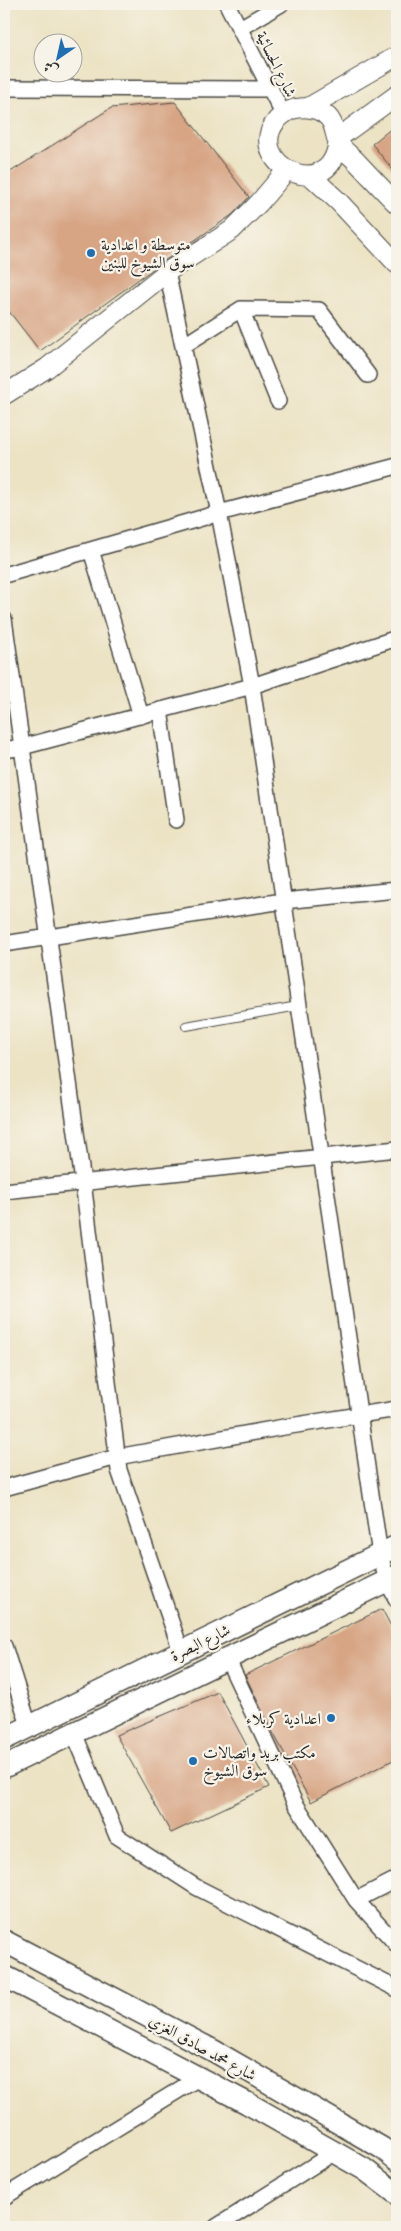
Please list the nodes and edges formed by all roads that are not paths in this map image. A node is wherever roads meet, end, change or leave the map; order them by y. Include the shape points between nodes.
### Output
1 (227, 4) edge
2 (281, 4) edge
3 (240, 28) junction
4 (397, 56) edge
5 (4, 88) edge
6 (270, 89) junction
7 (397, 95) edge
8 (309, 107) junction
9 (283, 114) junction
10 (338, 140) junction
11 (286, 170) junction
12 (310, 175) junction
13 (397, 204) edge
14 (397, 264) edge
15 (166, 272) junction
16 (241, 309) junction
17 (183, 346) junction
18 (368, 375) dead end
19 (4, 395) edge
20 (278, 402) dead end
21 (397, 466) edge
22 (220, 513) junction
23 (91, 550) junction
24 (4, 575) edge
25 (4, 619) edge
26 (397, 638) edge
27 (252, 686) junction
28 (160, 710) junction
29 (141, 716) junction
30 (22, 747) junction
31 (4, 750) edge
32 (176, 820) dead end
33 (397, 890) edge
34 (283, 901) junction
35 (48, 936) junction
36 (4, 944) edge
37 (298, 1006) junction
38 (186, 1026) dead end
39 (397, 1149) edge
40 (321, 1158) junction
41 (83, 1182) junction
42 (4, 1190) edge
43 (397, 1409) edge
44 (360, 1416) junction
45 (118, 1457) junction
46 (4, 1488) edge
47 (388, 1550) edge
48 (392, 1578) edge
49 (397, 1600) edge
50 (4, 1646) edge
51 (181, 1651) junction
52 (227, 1658) junction
53 (29, 1726) junction
54 (74, 1732) junction
55 (4, 1739) edge
56 (4, 1767) edge
57 (397, 1879) edge
58 (356, 1900) junction
59 (4, 1941) edge
60 (397, 1945) edge
61 (4, 1976) edge
62 (397, 1989) edge
63 (200, 2077) junction
64 (335, 2152) junction
65 (397, 2160) edge
66 (397, 2194) edge
67 (4, 2197) edge
68 (216, 2227) edge

1 - 3 street, شارع الحسائية
2 - 3 street
3 - 6 street, شارع الحسائية
4 - 8 street
5 - 6 street
6 - 9 street, شارع الحسائية
7 - 10 street
8 - 9 street via 295,108
8 - 10 street via 329,118
9 - 11 street via 274,124 270,150 276,162
10 - 12 street via 337,152 326,167
10 - 13 street
11 - 12 street
11 - 15 street via 232,230
12 - 14 street
15 - 17 street
15 - 19 street via 47,368
16 - 17 street
16 - 18 street via 319,310
16 - 20 street
17 - 22 street
21 - 22 street
22 - 23 street
22 - 27 street
23 - 24 street
23 - 29 street
25 - 30 street
26 - 27 street
27 - 28 street
27 - 34 street
28 - 29 street
28 - 32 street
29 - 30 street
30 - 31 street
30 - 35 street
33 - 34 street
34 - 35 street
34 - 37 street
35 - 36 street
35 - 41 street
37 - 38 lane
37 - 40 street
39 - 40 street
40 - 41 street
40 - 44 street
41 - 42 street
41 - 45 street
43 - 44 street
44 - 45 street via 284,1426
44 - 47 street
45 - 46 street
45 - 51 street via 119,1470
47 - 48 street
47 - 51 main road, شارع البصرة
48 - 49 street
48 - 52 main road, شارع البصرة
50 - 53 street
51 - 53 main road, شارع البصرة
52 - 54 main road, شارع البصرة
52 - 58 street via 295,1803
53 - 55 main road, شارع البصرة
54 - 56 main road, شارع البصرة
54 - 62 street via 117,1836 196,1887
57 - 58 street
58 - 60 street
59 - 65 main road, شارع محمد صادق الغزي via 214,2051 382,2148
61 - 63 main road, شارع محمد صادق الغزي
63 - 64 main road, شارع محمد صادق الغزي
63 - 67 street
64 - 66 main road, شارع محمد صادق الغزي
64 - 68 street

